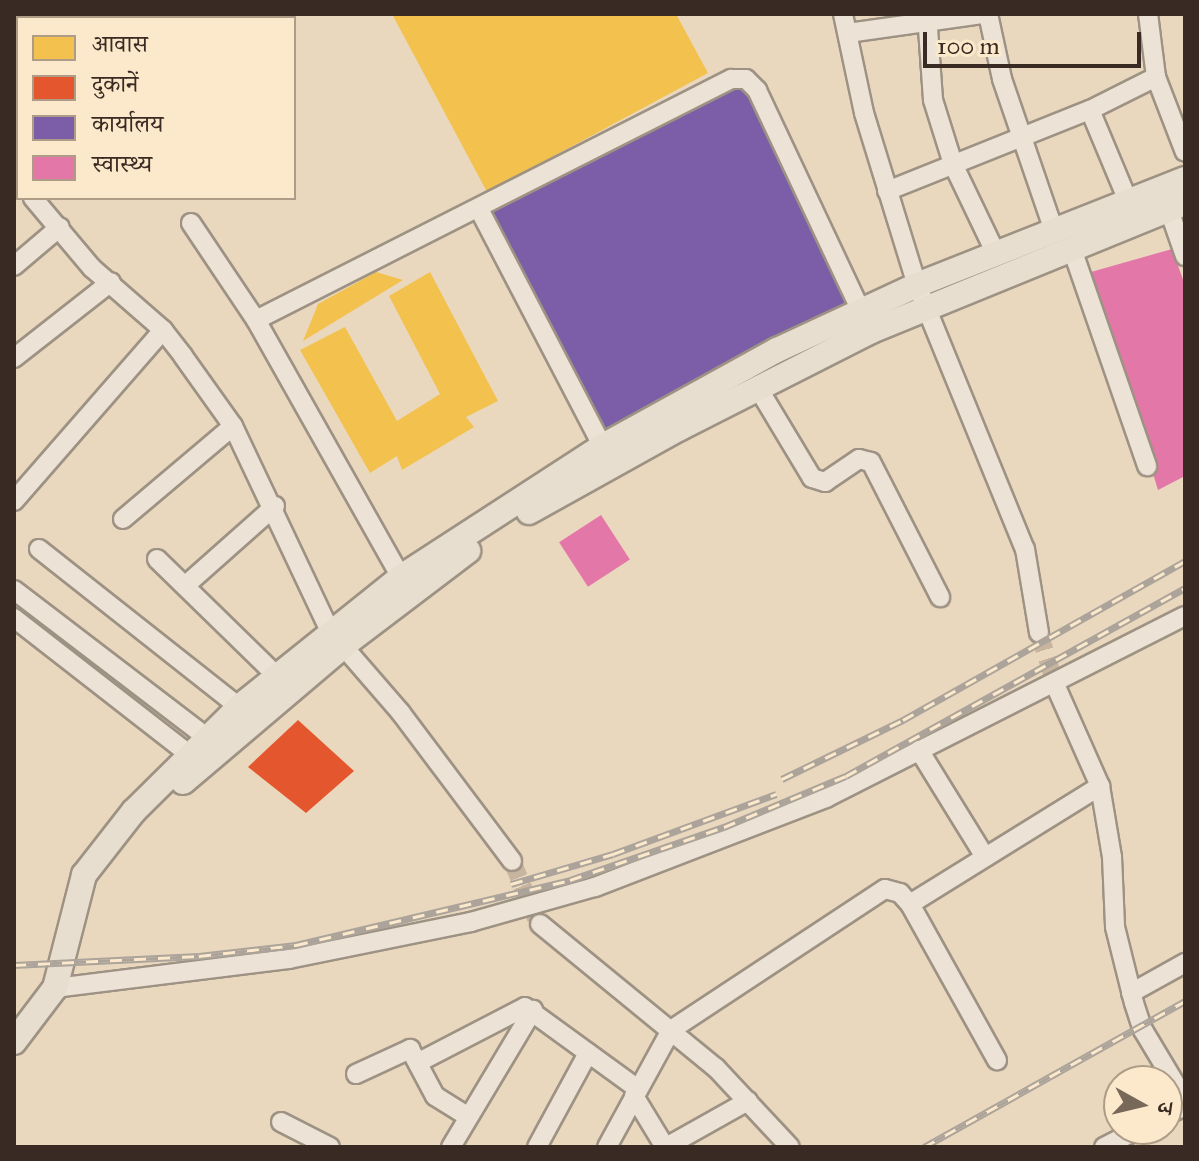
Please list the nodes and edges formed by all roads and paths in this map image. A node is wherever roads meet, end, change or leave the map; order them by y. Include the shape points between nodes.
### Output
1 (843, 14) edge
2 (986, 14) edge
3 (1148, 14) edge
4 (928, 18) edge
5 (848, 33) junction
6 (1156, 77) junction
7 (1090, 110) junction
8 (1023, 137) junction
9 (1185, 152) edge
10 (953, 164) junction
11 (1185, 179) edge
12 (887, 191) junction
13 (35, 200) edge
14 (1128, 201) junction
15 (1177, 206) edge
16 (479, 209) junction
17 (191, 223) dead end
18 (60, 227) junction
19 (1054, 231) junction
20 (1072, 249) junction
21 (997, 256) junction
22 (1185, 256) edge
23 (14, 266) edge
24 (111, 282) junction
25 (921, 296) junction
26 (860, 309) junction
27 (256, 320) junction
28 (163, 330) junction
29 (14, 358) edge
30 (758, 388) junction
31 (233, 426) junction
32 (608, 455) junction
33 (1147, 466) dead end
34 (14, 501) edge
35 (275, 506) junction
36 (123, 519) dead end
37 (39, 549) dead end
38 (157, 559) dead end
39 (401, 577) junction
40 (186, 585) junction
41 (14, 590) edge
42 (940, 597) dead end
43 (1185, 616) edge
44 (14, 618) edge
45 (1039, 633) tunnel mouth
46 (337, 638) junction
47 (277, 676) junction
48 (1057, 689) tunnel mouth
49 (239, 707) junction
50 (919, 750) junction
51 (199, 751) junction
52 (1100, 786) junction
53 (985, 857) junction
54 (512, 861) tunnel mouth
55 (910, 904) junction
56 (540, 924) tunnel mouth
57 (1185, 963) edge
58 (55, 988) junction
59 (1131, 993) junction
60 (533, 1010) junction
61 (671, 1030) junction
62 (14, 1042) edge
63 (588, 1053) junction
64 (997, 1060) dead end
65 (419, 1062) junction
66 (1167, 1065) edge
67 (356, 1074) dead end
68 (636, 1093) junction
69 (748, 1101) junction
70 (468, 1117) junction
71 (281, 1122) dead end
72 (330, 1147) edge
73 (451, 1147) edge
74 (537, 1147) edge
75 (607, 1147) edge
76 (666, 1147) edge
77 (790, 1147) edge

1 - 5 street
2 - 4 street
2 - 8 street
3 - 6 street
4 - 5 street
4 - 10 street via 933,100
5 - 12 street
6 - 7 street
6 - 9 street
7 - 8 street
7 - 14 street
8 - 10 street
8 - 19 street
10 - 12 street
10 - 21 street
11 - 14 main road
12 - 25 street
13 - 18 street
14 - 19 main road
15 - 20 main road
15 - 22 street
16 - 26 street via 731,79 746,79 757,90
16 - 27 street
16 - 32 street
17 - 27 street
18 - 23 street
18 - 24 street
19 - 21 main road
20 - 25 main road
20 - 33 street
21 - 25 main road
24 - 28 street
24 - 29 street
25 - 26 main road
25 - 30 main road
25 - 45 street via 1019,531
26 - 32 main road
27 - 39 street
28 - 31 street
28 - 34 street
30 - 32 main road
30 - 42 street via 812,478 825,482 859,459 871,462
31 - 35 street
31 - 36 street
32 - 39 main road
32 - 46 main road
35 - 40 street
35 - 46 street
37 - 49 street
38 - 40 street
39 - 46 main road
40 - 47 street
41 - 51 street
43 - 50 street
44 - 51 street
46 - 47 main road
46 - 51 main road
46 - 54 street
47 - 49 main road
48 - 52 street
49 - 51 main road
50 - 53 street
50 - 58 street via 826,798 667,862 523,908 289,959
51 - 58 main road via 69,921
52 - 53 street
52 - 59 street via 1112,857 1115,927
53 - 55 street
55 - 61 street via 892,889 879,892
55 - 64 street
56 - 61 street
57 - 59 street
58 - 62 main road
59 - 66 street via 1143,1030
60 - 63 street
60 - 65 street via 516,1008
60 - 70 street
61 - 68 street
61 - 69 street
63 - 68 street
63 - 74 street
65 - 67 street via 410,1049
65 - 70 street via 435,1096
68 - 75 street
68 - 76 street
69 - 76 street
69 - 77 street
70 - 73 street
71 - 72 street

